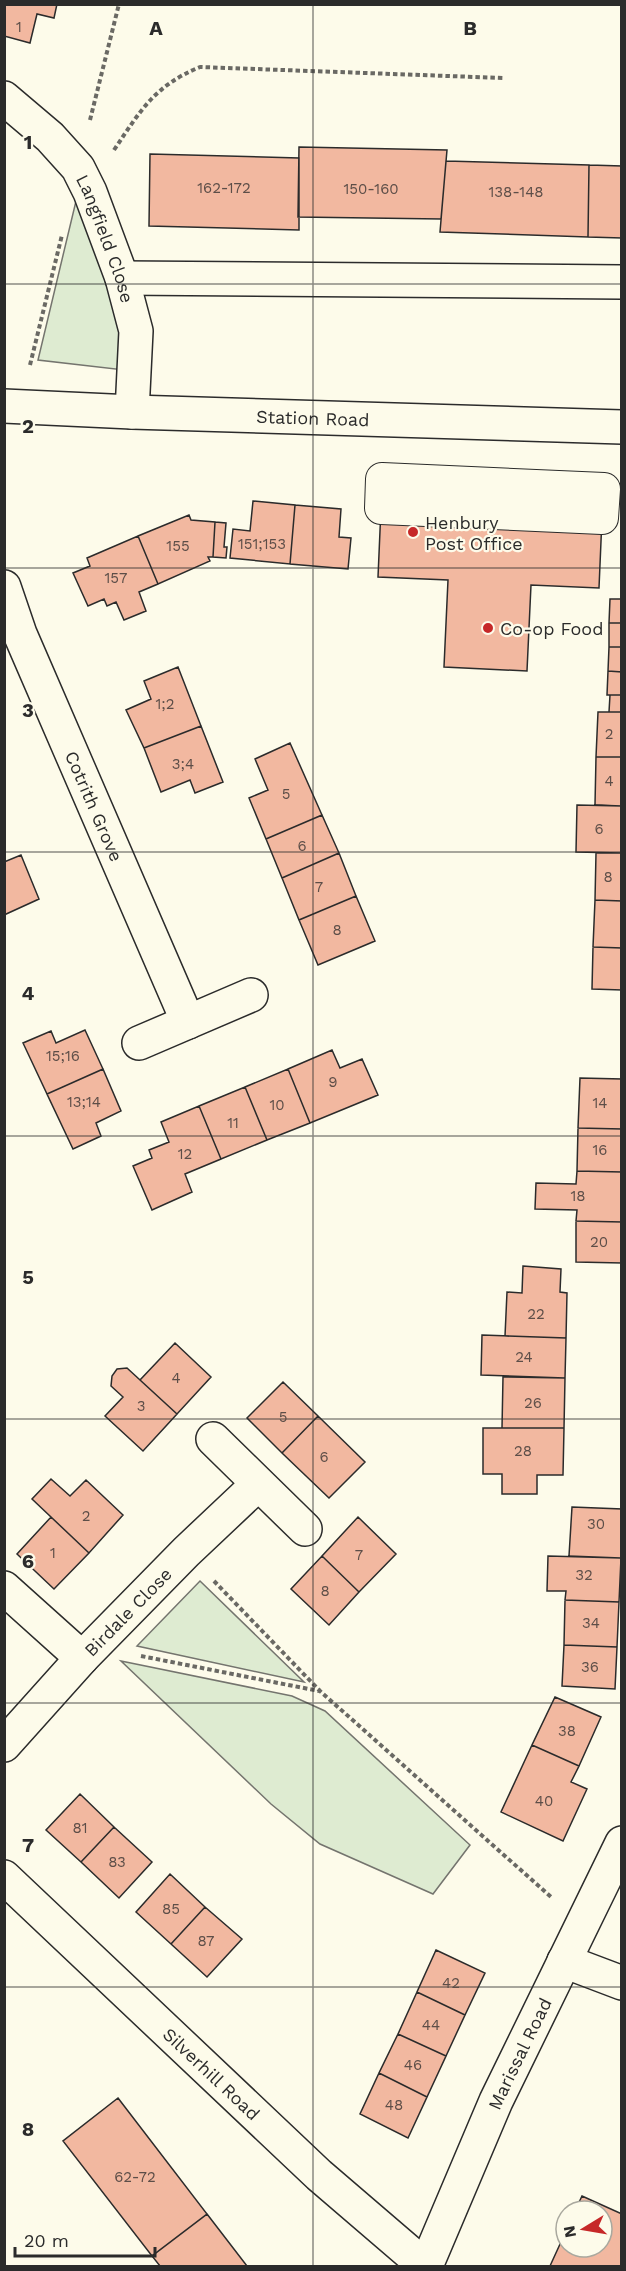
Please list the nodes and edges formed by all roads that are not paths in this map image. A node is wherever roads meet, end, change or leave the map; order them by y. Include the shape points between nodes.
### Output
1 (4, 98) edge
2 (122, 278) junction
3 (621, 282) edge
4 (4, 406) edge
5 (132, 412) junction
6 (621, 428) edge
7 (381, 508) joint
8 (4, 587) edge
9 (250, 995) dead end
10 (188, 1022) junction
11 (139, 1043) dead end
12 (213, 1439) dead end
13 (258, 1484) junction
14 (305, 1529) dead end
15 (4, 1588) edge
16 (87, 1652) junction
17 (4, 1745) edge
18 (621, 1843) edge
19 (4, 1877) edge
20 (571, 1947) junction
21 (621, 1983) edge
22 (425, 2266) edge

1 - 2 street, Langfield Close via 50,137 78,168
2 - 3 street
2 - 5 street, Langfield Close via 136,331
4 - 5 street, Station Road
5 - 6 street, Station Road
7 - 7 street via 382,479 604,489 602,518
8 - 10 street, Cotrith Grove via 20,634
9 - 10 street
10 - 11 street
12 - 13 street
13 - 14 street
13 - 16 street, Birdale Close
15 - 16 street
16 - 17 street, Birdale Close
18 - 20 street, Marissal Road
19 - 22 street, Silverhill Road via 270,2129
20 - 21 street
20 - 22 street, Marissal Road via 496,2101

